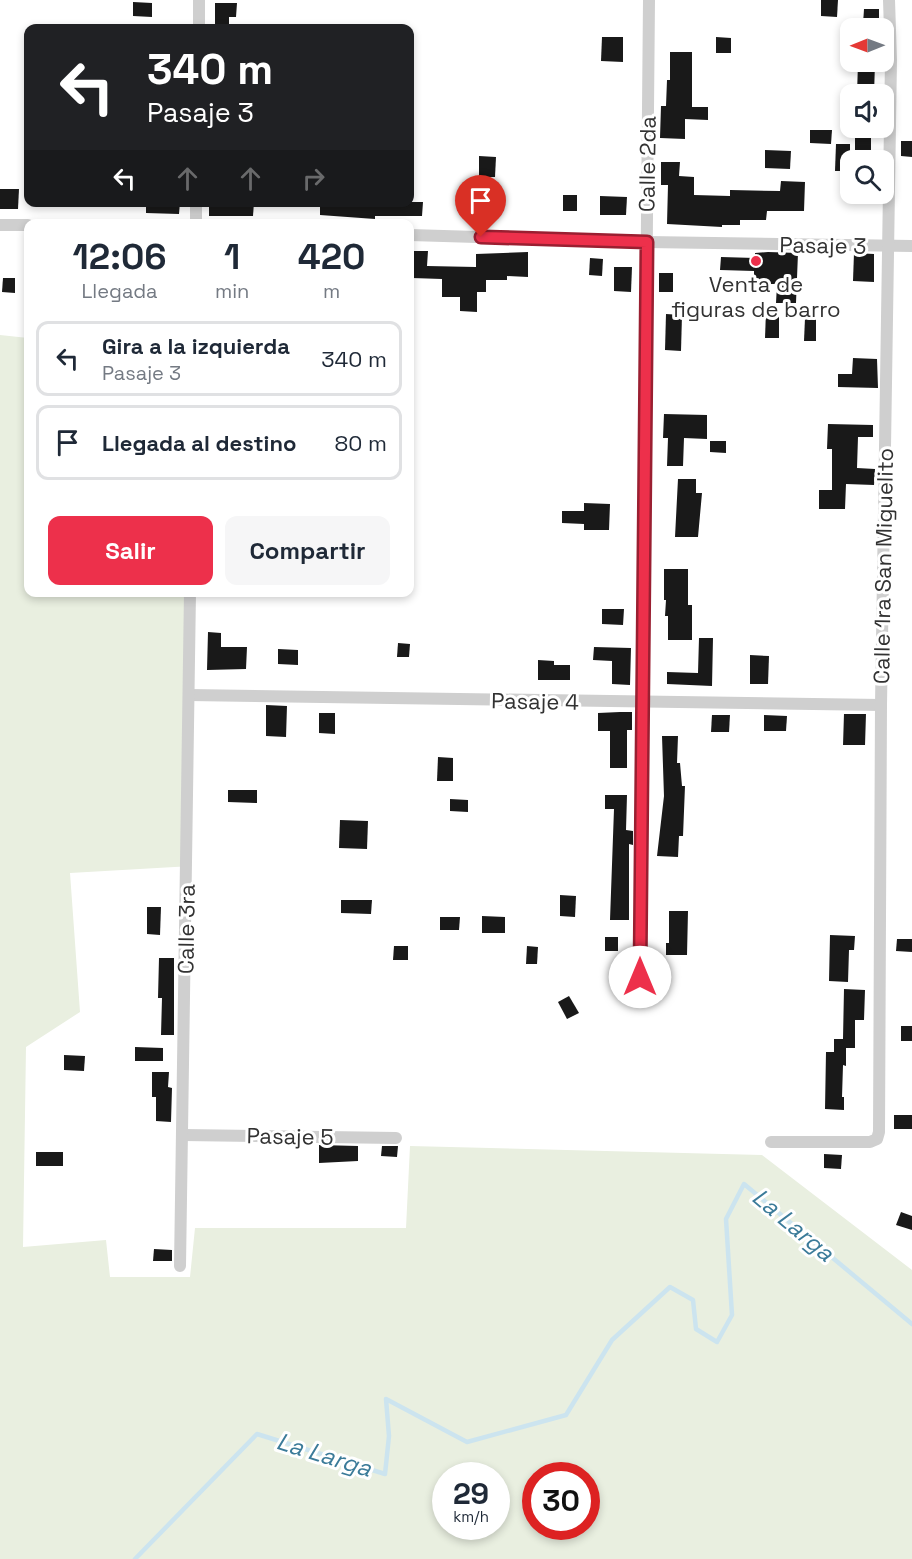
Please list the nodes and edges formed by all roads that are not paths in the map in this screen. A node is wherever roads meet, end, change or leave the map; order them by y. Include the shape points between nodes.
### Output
1 (199, 0) edge
2 (649, 0) edge
3 (889, 0) edge
4 (199, 24) edge
5 (0, 225) edge
6 (24, 225) edge
7 (414, 235) edge
8 (647, 242) junction
9 (888, 246) junction
10 (912, 246) edge
11 (190, 597) edge
12 (189, 695) junction
13 (642, 702) junction
14 (881, 705) junction
15 (640, 977) dead end
16 (183, 1135) junction
17 (396, 1138) dead end
18 (771, 1142) dead end
19 (180, 1266) dead end

1 - 4 street
2 - 8 street, Calle 2da
3 - 9 street, Calle 1ra San Miguelito
5 - 6 street
7 - 8 street, Pasaje 3
8 - 9 street, Pasaje 3
8 - 13 street, Calle 2da
9 - 10 street, Pasaje 3
9 - 14 street, Calle 1ra San Miguelito
11 - 12 street, Calle 3ra
12 - 13 street, Pasaje 4
12 - 16 street, Calle 3ra
13 - 14 street, Pasaje 4
13 - 15 street, Calle 2da
14 - 18 street, Calle 1ra San Miguelito via 878,1139
16 - 17 street, Pasaje 5
16 - 19 street, Calle 3ra

